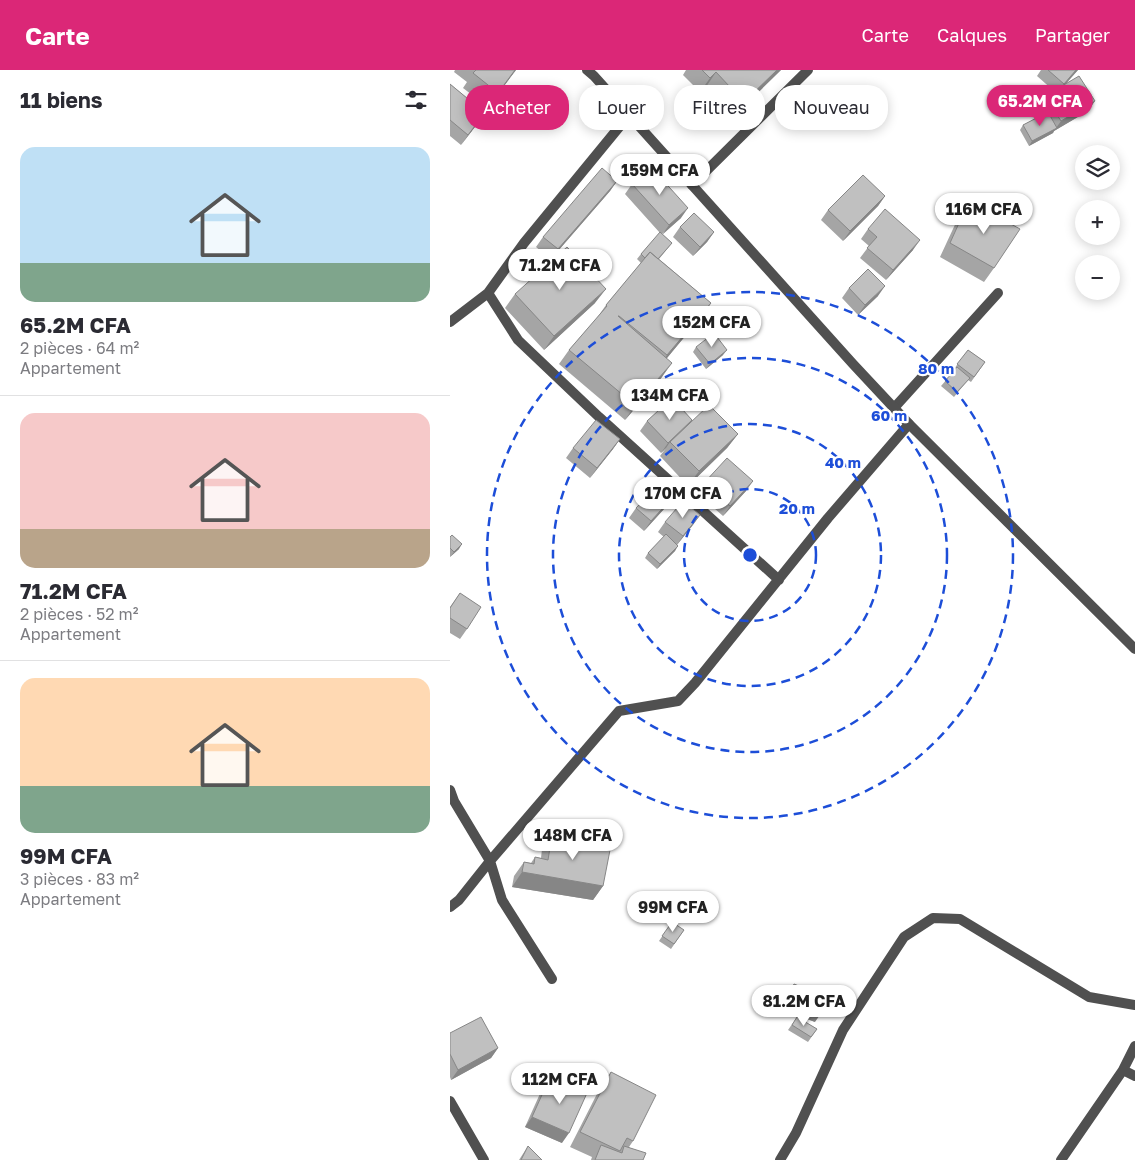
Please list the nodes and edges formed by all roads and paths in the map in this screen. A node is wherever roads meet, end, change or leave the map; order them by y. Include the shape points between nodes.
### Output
1 (587, 70) edge
2 (808, 70) edge
3 (602, 85) edge
4 (616, 130) edge
5 (643, 130) edge
6 (692, 185) junction
7 (488, 294) junction
8 (998, 294) dead end
9 (450, 322) edge
10 (894, 408) junction
11 (909, 424) junction
12 (778, 580) junction
13 (1135, 649) edge
14 (450, 790) edge
15 (490, 860) junction
16 (450, 907) edge
17 (552, 979) dead end
18 (1135, 1005) edge
19 (1135, 1046) edge
20 (1123, 1070) junction
21 (1135, 1076) edge
22 (450, 1101) edge
23 (484, 1160) edge
24 (780, 1160) edge
25 (1061, 1160) edge

1 - 3 street
2 - 6 street
4 - 7 street via 524,243
5 - 6 street
6 - 10 street
7 - 9 street
7 - 12 street via 518,340
8 - 10 street
10 - 11 street
11 - 12 street
11 - 13 street
12 - 15 street via 678,701 619,711
14 - 15 street
15 - 16 street via 460,900
15 - 17 street via 502,900
18 - 24 street via 1089,997 960,919 934,918 904,937 843,1030 796,1133
19 - 20 street
20 - 21 street
20 - 25 street
22 - 23 street

